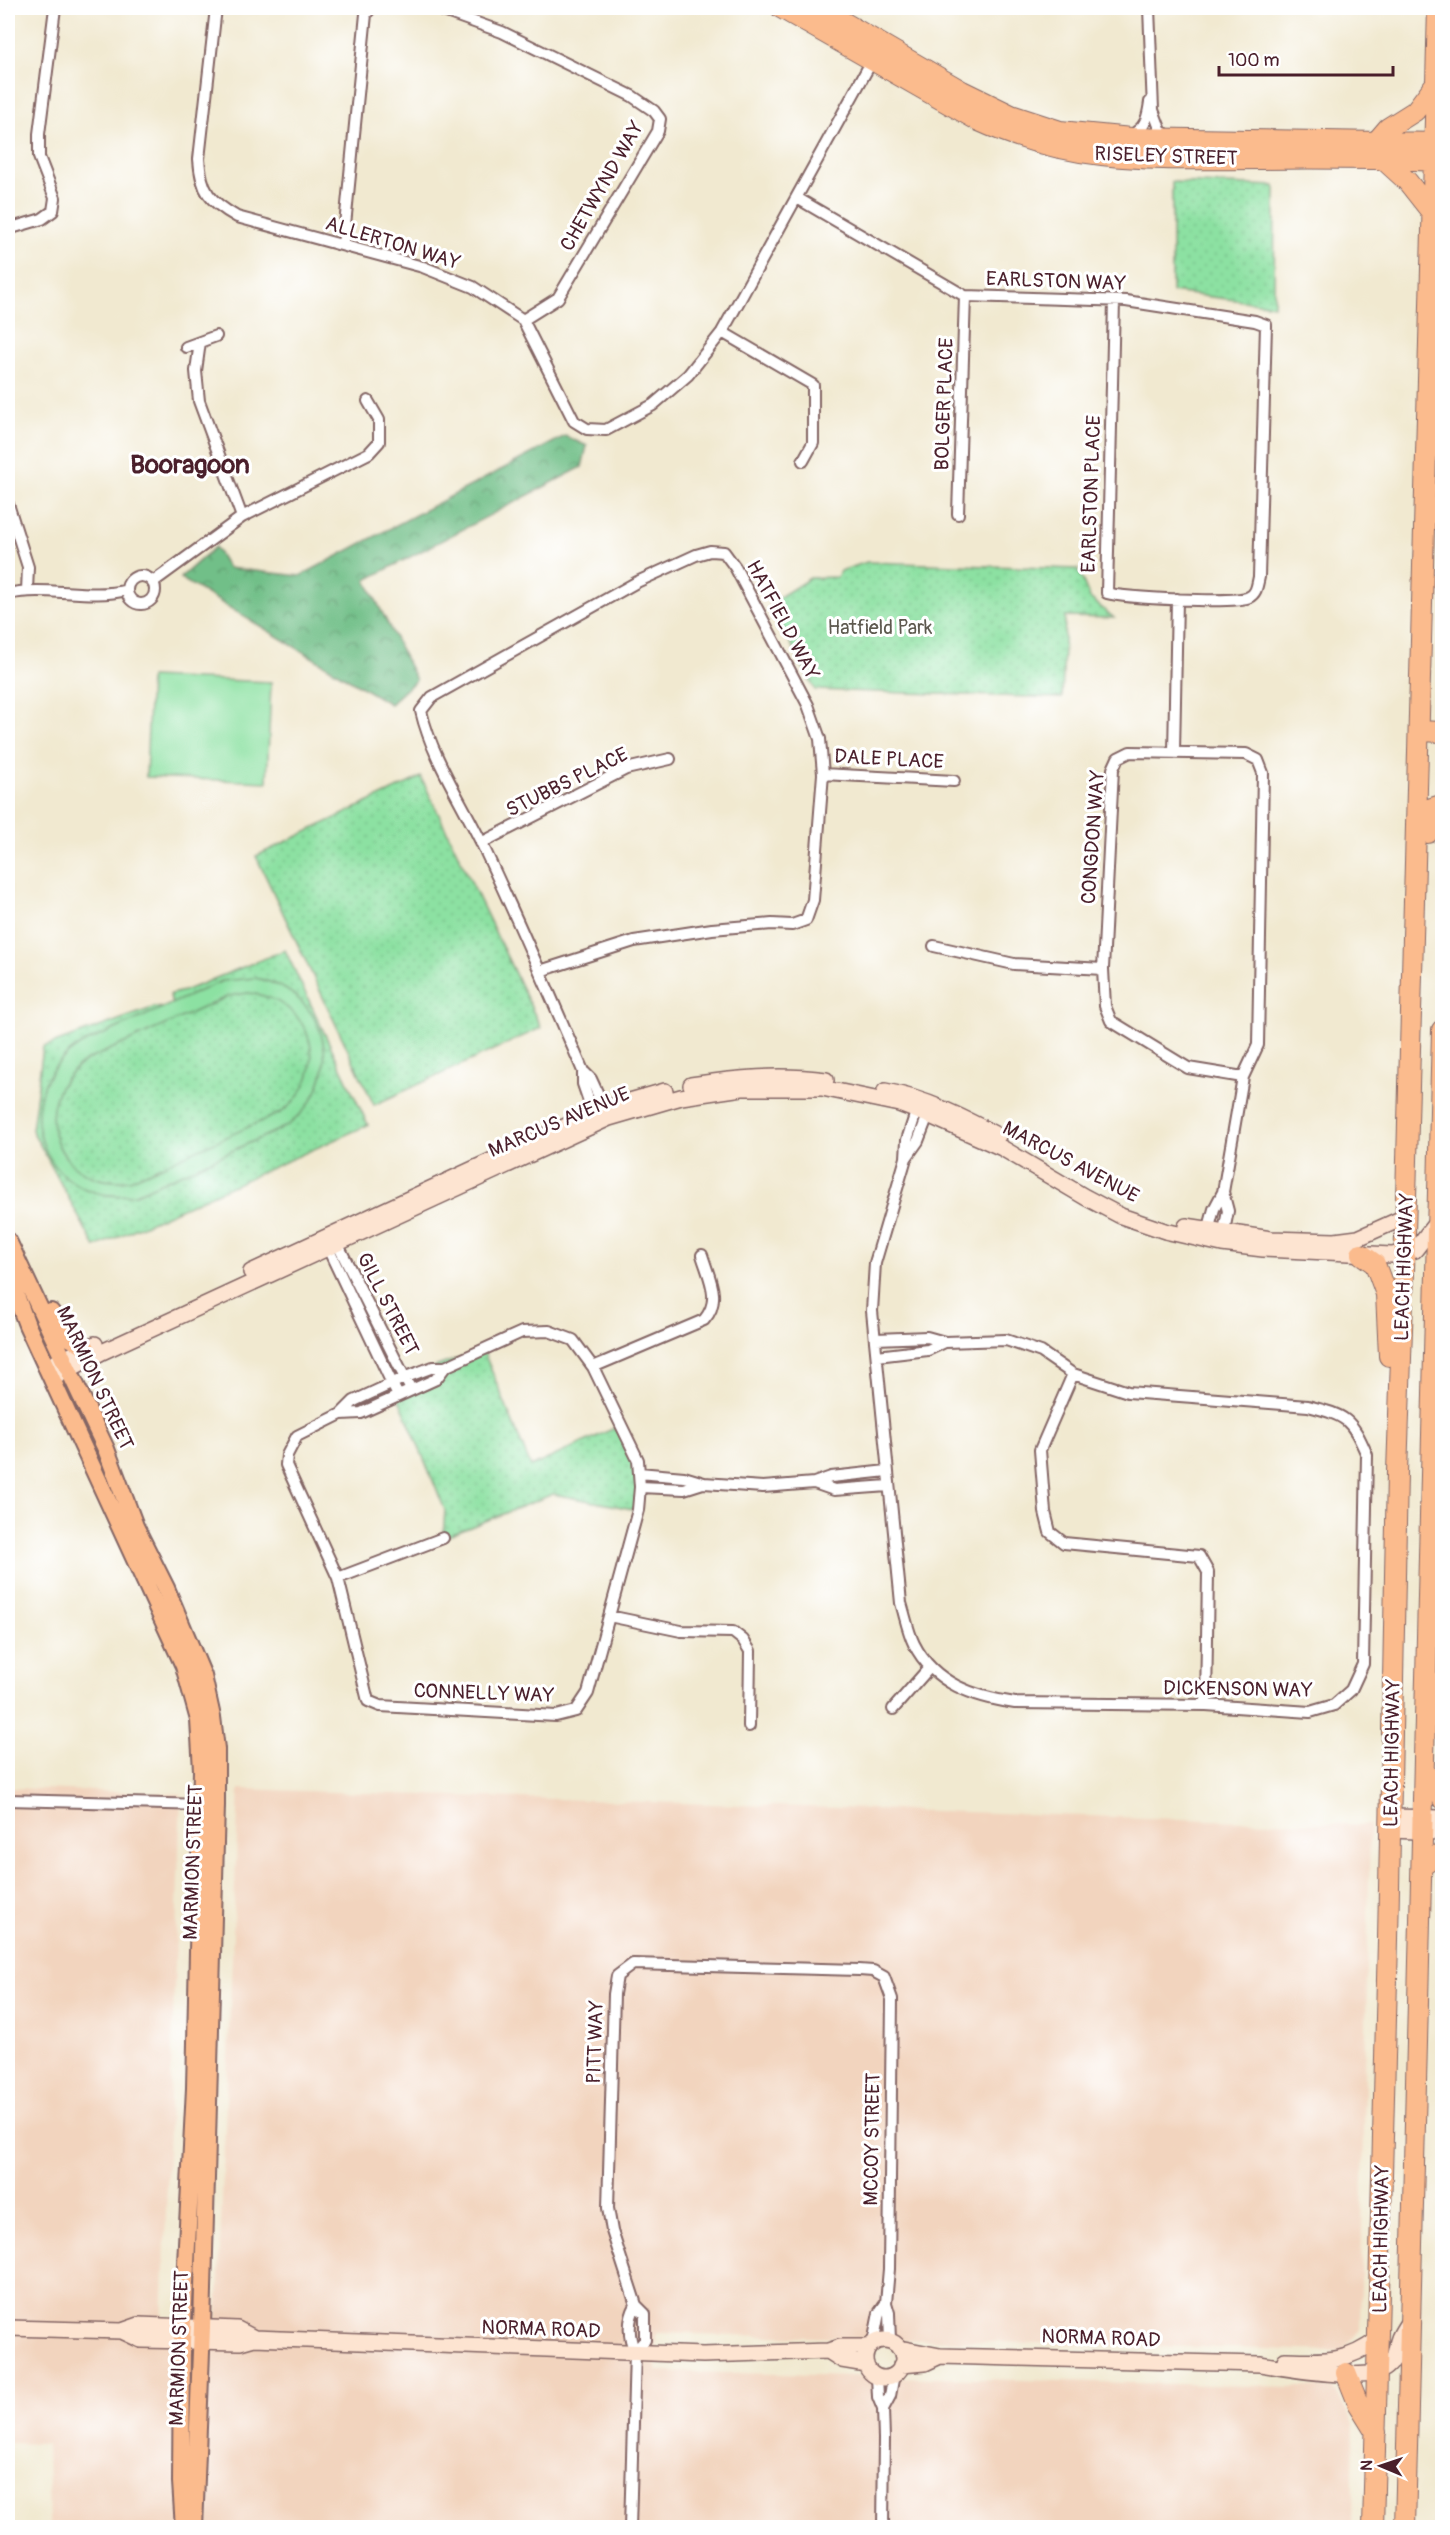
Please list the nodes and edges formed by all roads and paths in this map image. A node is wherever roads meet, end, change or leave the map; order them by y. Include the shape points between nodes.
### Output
1 (55, 8) edge
2 (216, 8) edge
3 (371, 8) edge
4 (435, 8) edge
5 (781, 8) edge
6 (819, 8) edge
7 (1149, 8) edge
8 (1438, 8) edge
9 (877, 52) junction
10 (1436, 83) junction
11 (1151, 93) junction
12 (1125, 138) junction
13 (1172, 138) junction
14 (1380, 151) junction
15 (1438, 152) edge
16 (797, 198) junction
17 (1433, 214) junction
18 (8, 229) edge
19 (343, 245) junction
20 (965, 296) junction
21 (1114, 301) junction
22 (524, 320) junction
23 (1266, 325) joint
24 (722, 332) junction
25 (216, 336) dead end
26 (200, 342) junction
27 (186, 347) dead end
28 (368, 401) dead end
29 (803, 461) dead end
30 (8, 504) edge
31 (958, 514) dead end
32 (242, 517) junction
33 (153, 582) junction
34 (127, 590) junction
35 (27, 591) junction
36 (8, 594) edge
37 (1177, 599) junction
38 (1419, 731) junction
39 (1443, 732) edge
40 (1174, 752) junction
41 (670, 759) dead end
42 (823, 774) junction
43 (954, 781) dead end
44 (1443, 810) edge
45 (482, 843) junction
46 (1413, 944) junction
47 (934, 946) dead end
48 (1103, 969) junction
49 (540, 971) junction
50 (1443, 1030) edge
51 (1243, 1077) junction
52 (924, 1108) junction
53 (601, 1116) junction
54 (1223, 1192) junction
55 (1406, 1217) junction
56 (1438, 1220) junction
57 (1207, 1235) junction
58 (1223, 1239) junction
59 (331, 1242) junction
60 (11, 1248) edge
61 (1405, 1253) junction
62 (1361, 1254) junction
63 (702, 1255) dead end
64 (8, 1274) edge
65 (876, 1339) junction
66 (945, 1342) junction
67 (87, 1348) junction
68 (877, 1356) junction
69 (65, 1365) junction
70 (445, 1367) junction
71 (593, 1367) junction
72 (49, 1373) junction
73 (1073, 1374) junction
74 (406, 1377) junction
75 (392, 1382) junction
76 (411, 1390) junction
77 (398, 1396) junction
78 (341, 1414) junction
79 (886, 1471) junction
80 (1397, 1472) junction
81 (639, 1473) junction
82 (704, 1483) junction
83 (814, 1483) junction
84 (888, 1486) junction
85 (640, 1487) junction
86 (444, 1538) dead end
87 (338, 1578) junction
88 (609, 1616) junction
89 (930, 1667) junction
90 (1206, 1706) junction
91 (893, 1709) dead end
92 (749, 1726) dead end
93 (1424, 1772) junction
94 (1443, 1798) edge
95 (8, 1800) edge
96 (209, 1805) junction
97 (1429, 1822) edge
98 (1390, 1824) junction
99 (1443, 1832) edge
100 (1443, 1852) edge
101 (1422, 1866) junction
102 (884, 1977) joint
103 (886, 2302) junction
104 (1411, 2318) junction
105 (8, 2328) edge
106 (183, 2334) junction
107 (202, 2334) junction
108 (1378, 2339) junction
109 (894, 2344) junction
110 (871, 2345) junction
111 (828, 2351) junction
112 (635, 2352) junction
113 (940, 2356) junction
114 (866, 2364) junction
115 (1260, 2364) junction
116 (898, 2369) junction
117 (1378, 2372) junction
118 (1346, 2373) junction
119 (877, 2376) junction
120 (883, 2409) junction
121 (1376, 2432) junction
122 (184, 2528) edge
123 (194, 2528) edge
124 (630, 2528) edge
125 (883, 2528) edge
126 (1373, 2528) edge
127 (1405, 2528) edge

1 - 18 street via 39,134 39,157 55,198 53,211 42,219
2 - 19 street, ALLERTON WAY via 199,159 200,177 213,203 237,217
3 - 19 street via 366,14
4 - 22 street, CHETWYND WAY via 502,32 632,96 660,119 658,131 558,298
5 - 9 highway, RISELEY STREET
6 - 9 highway, RISELEY STREET
7 - 11 street
8 - 10 highway, LEACH HIGHWAY
9 - 12 highway, RISELEY STREET via 1011,115 1060,131
9 - 14 highway, RISELEY STREET via 987,125 1074,153 1152,159
9 - 16 street
10 - 14 highway via 1415,111 1388,128
10 - 15 highway, LEACH HIGHWAY
11 - 12 street via 1147,120 1139,131
11 - 13 street via 1161,131
12 - 13 highway, RISELEY STREET
13 - 14 highway, RISELEY STREET
14 - 15 highway, RISELEY STREET
14 - 17 highway
15 - 17 highway, LEACH HIGHWAY
16 - 20 street, EARLSTON WAY
16 - 24 street
17 - 38 highway, LEACH HIGHWAY
19 - 22 street, ALLERTON WAY via 423,267 474,287
20 - 21 street, EARLSTON WAY
20 - 31 street, BOLGER PLACE
21 - 23 street, EARLSTON WAY via 1165,305
21 - 37 street, EARLSTON PLACE via 1107,593
22 - 24 street via 574,421 587,429 606,430 653,405 688,375
23 - 37 street, EARLSTON PLACE via 1257,586 1250,597 1243,599
24 - 29 street via 813,385 813,443
25 - 26 street
26 - 27 street
26 - 32 street via 196,371 200,401
28 - 32 street via 379,420 379,442 369,453
30 - 35 street via 28,567
32 - 33 street
33 - 34 street via 147,576 137,576 128,583
33 - 34 street via 156,590 147,603 135,603
34 - 35 street via 108,595
35 - 36 street
37 - 40 street
38 - 39 highway
38 - 46 highway, LEACH HIGHWAY
40 - 48 street, CONGDON WAY via 1130,752 1118,758 1113,769
40 - 51 street, CONGDON WAY via 1246,754 1258,760 1263,773 1258,1045
41 - 45 street, STUBBS PLACE via 626,769
42 - 43 street, DALE PLACE
42 - 45 street, HATFIELD WAY via 820,738 808,705 735,567 724,552 710,551 637,582 432,697 421,711 426,734
42 - 49 street, HATFIELD WAY via 813,900 806,920 792,925 712,928 634,941
44 - 46 highway via 1438,806 1430,809 1424,922
45 - 49 street, HATFIELD WAY
46 - 55 highway, LEACH HIGHWAY
47 - 48 street via 1014,964
48 - 51 street, CONGDON WAY via 1105,1006 1111,1021 1188,1068
49 - 53 street, HATFIELD WAY via 583,1071 583,1084
50 - 56 highway, LEACH HIGHWAY
51 - 54 street, CONGDON WAY
52 - 53 street, MARCUS AVENUE via 822,1089 742,1088 681,1097
52 - 57 street, MARCUS AVENUE via 1121,1216 1165,1231
52 - 65 street, DICKENSON WAY via 918,1141 906,1158 875,1263 872,1311
53 - 59 street, MARCUS AVENUE
54 - 57 street, CONGDON WAY
54 - 58 street, CONGDON WAY via 1228,1211
55 - 58 street, MARCUS AVENUE via 1342,1241
55 - 61 highway, LEACH HIGHWAY
56 - 61 street via 1415,1250
56 - 93 highway, LEACH HIGHWAY
57 - 58 street, MARCUS AVENUE
58 - 62 street, MARCUS AVENUE
59 - 67 street, MARCUS AVENUE
59 - 69 street, MARCUS AVENUE via 102,1352
59 - 74 street, GILL STREET
59 - 75 street, GILL STREET
60 - 67 main road via 66,1336
60 - 69 main road, MARMION STREET
61 - 62 street, MARCUS AVENUE
61 - 80 highway, LEACH HIGHWAY
62 - 80 highway via 1375,1264 1386,1294 1388,1431
63 - 71 street via 715,1297 712,1311 704,1320
64 - 72 main road, MARMION STREET
65 - 66 street, DICKENSON WAY via 927,1337
65 - 68 street, DICKENSON WAY
66 - 68 street, DICKENSON WAY via 928,1350
66 - 73 street, DICKENSON WAY via 1006,1340 1041,1352
67 - 69 street, MARCUS AVENUE
68 - 79 street, DICKENSON WAY
69 - 72 street, MARCUS AVENUE
69 - 96 main road, MARMION STREET via 106,1449 135,1526 203,1676 216,1749
70 - 71 street, CONNELLY WAY via 522,1332 549,1331 573,1340
70 - 74 street, CONNELLY WAY via 432,1367
70 - 76 street, CONNELLY WAY via 436,1379
71 - 81 street, CONNELLY WAY via 638,1461
72 - 96 main road, MARMION STREET via 184,1666 200,1728
73 - 90 street via 1040,1450 1050,1532 1064,1543 1199,1556 1208,1572
73 - 90 street, DICKENSON WAY via 1128,1392 1308,1406 1337,1414 1355,1428 1367,1455 1363,1664 1351,1690 1334,1706 1310,1712
74 - 75 street, CONNELLY WAY
74 - 76 street, GILL STREET
75 - 77 street, GILL STREET
75 - 78 street, CONNELLY WAY via 354,1401
76 - 77 street, CONNELLY WAY
77 - 78 street, CONNELLY WAY via 361,1413
78 - 87 street, CONNELLY WAY via 297,1436 286,1466
79 - 83 street via 831,1477
79 - 84 street, DICKENSON WAY
80 - 98 highway, LEACH HIGHWAY
81 - 82 street
81 - 85 street, CONNELLY WAY
82 - 83 street via 763,1487
82 - 85 street via 684,1489
83 - 84 street via 834,1490
84 - 89 street, DICKENSON WAY via 901,1604 914,1644
85 - 88 street, CONNELLY WAY via 638,1510
86 - 87 street
87 - 88 street, CONNELLY WAY via 368,1701 380,1706 556,1716 576,1711 588,1693
88 - 92 street via 681,1631 733,1632 750,1651
89 - 90 street, DICKENSON WAY via 961,1690 992,1700
89 - 91 street
93 - 94 highway
93 - 97 highway, LEACH HIGHWAY
95 - 96 street
96 - 106 main road, MARMION STREET
96 - 107 main road, MARMION STREET
97 - 98 street
97 - 99 street
97 - 101 highway, LEACH HIGHWAY
98 - 108 highway, LEACH HIGHWAY
100 - 101 highway
101 - 104 highway, LEACH HIGHWAY
102 - 103 street, MCCOY STREET via 892,1999
102 - 112 street, PITT WAY via 859,1970 633,1964 617,1976 608,2208 636,2305 645,2314 645,2340
103 - 109 street, MCCOY STREET
103 - 110 street, MCCOY STREET
104 - 117 street via 1398,2339 1392,2362
104 - 127 highway, LEACH HIGHWAY
105 - 106 street, NORMA ROAD via 122,2331 141,2340
106 - 107 street, NORMA ROAD
106 - 122 main road, MARMION STREET
107 - 112 street, NORMA ROAD via 237,2329 254,2338
107 - 123 main road, MARMION STREET
108 - 115 street, NORMA ROAD via 1346,2358 1281,2359
108 - 117 highway, LEACH HIGHWAY
109 - 110 street via 884,2340
109 - 113 street, NORMA ROAD
109 - 116 street via 902,2359
110 - 111 street, NORMA ROAD
110 - 114 street
111 - 112 street, NORMA ROAD via 703,2355
111 - 114 street, NORMA ROAD via 842,2360
112 - 124 street, PITT WAY
113 - 115 street, NORMA ROAD
113 - 116 street, NORMA ROAD
114 - 119 street
115 - 118 street, NORMA ROAD
116 - 119 street via 889,2377
116 - 120 street
117 - 118 street, NORMA ROAD
117 - 121 highway, LEACH HIGHWAY
118 - 121 highway
119 - 120 street
120 - 125 street
121 - 126 highway, LEACH HIGHWAY

